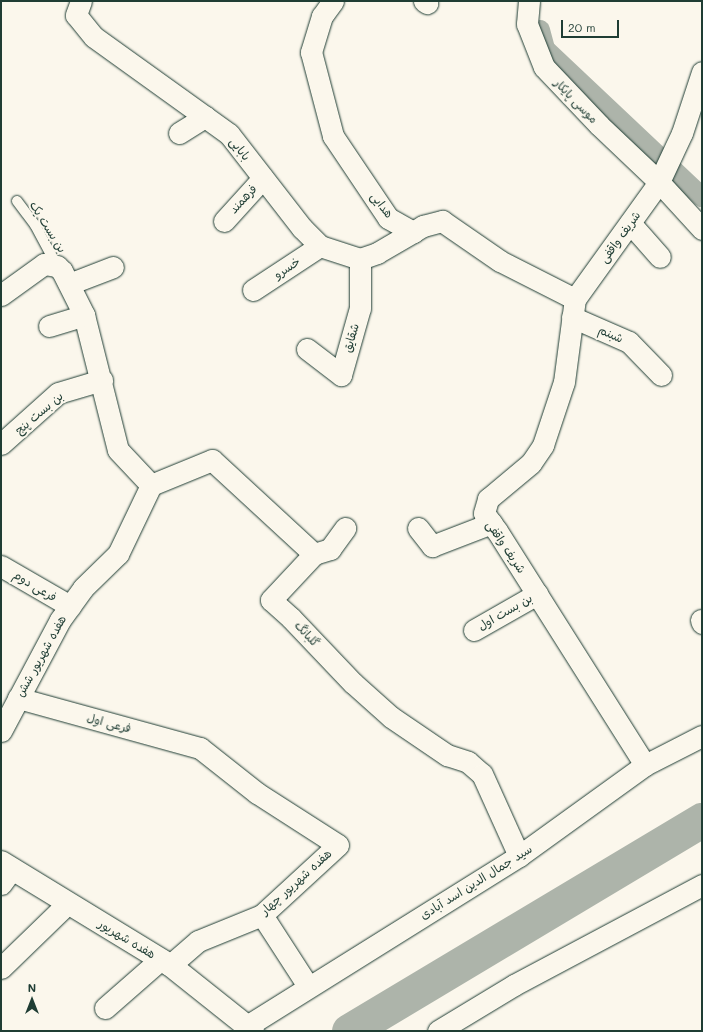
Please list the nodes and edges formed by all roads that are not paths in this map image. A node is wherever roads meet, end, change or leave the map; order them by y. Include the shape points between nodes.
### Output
1 (81, 1) edge
2 (333, 1) edge
3 (529, 1) edge
4 (702, 72) edge
5 (205, 117) junction
6 (179, 134) dead end
7 (263, 178) junction
8 (659, 182) junction
9 (17, 202) dead end
10 (224, 220) dead end
11 (630, 223) junction
12 (702, 229) edge
13 (413, 232) junction
14 (320, 246) junction
15 (660, 257) dead end
16 (360, 259) junction
17 (57, 266) junction
18 (113, 267) dead end
19 (69, 284) junction
20 (253, 290) dead end
21 (1, 295) edge
22 (574, 308) junction
23 (84, 315) junction
24 (49, 326) dead end
25 (307, 349) dead end
26 (661, 375) dead end
27 (102, 380) junction
28 (1, 444) edge
29 (151, 485) junction
30 (492, 523) junction
31 (345, 528) dead end
32 (418, 528) dead end
33 (314, 554) junction
34 (1, 566) edge
35 (537, 594) junction
36 (70, 606) junction
37 (474, 630) dead end
38 (18, 698) junction
39 (1, 731) edge
40 (702, 736) edge
41 (200, 748) joint
42 (645, 765) junction
43 (519, 856) junction
44 (5, 872) edge
45 (702, 884) edge
46 (68, 903) junction
47 (262, 915) junction
48 (165, 962) junction
49 (1, 968) edge
50 (308, 986) junction
51 (105, 1008) dead end
52 (247, 1029) edge
53 (438, 1031) edge

1 - 5 street, بابایی via 76,15 94,37
2 - 13 street, هدایی via 322,16 311,52 333,136 388,218
3 - 8 street, موسی پایکار via 527,24 544,67 599,125
4 - 8 street, شریف واقفی via 682,132
5 - 6 street
5 - 7 street, بابایی via 229,134
7 - 10 street, فرهمند
7 - 14 street, بابایی via 302,228
8 - 11 street, شریف واقفی
8 - 12 street, موسی پایکار
9 - 17 lane, بن بست یک via 35,225
11 - 15 street
11 - 22 street, شریف واقفی
13 - 16 street via 377,253
13 - 22 street via 423,226 442,221
14 - 16 street, بابایی
14 - 20 street, خسرو
16 - 25 street, شقایق via 360,308 341,375
17 - 19 street
17 - 21 street via 44,264
18 - 19 street
19 - 23 street
22 - 26 street, شبنم via 629,342
22 - 30 street, شریف واقفی via 564,382 543,446 532,462 488,499 484,513
23 - 24 street
23 - 27 street
27 - 28 street, بن بست پنج via 58,393
27 - 29 street via 118,450
29 - 33 street via 212,460
29 - 36 street, هفده شهریور شش via 118,554 83,588
30 - 32 street via 432,546
30 - 35 street, شریف واقفی
31 - 33 street via 330,549
33 - 43 street, گلبانگ via 271,600 292,618 353,683 391,717 448,756 468,762 482,774
34 - 36 street, فرعی دوم
35 - 37 street, بن بست اول
35 - 42 street, شریف واقفی
36 - 38 street, هفده شهریور شش
38 - 39 street, هفده شهریور شش
38 - 41 street, فرعی اول
40 - 42 street, سید جمال الدین اسد آبادی
41 - 47 street, هفده شهریور چهار via 257,793 338,845
42 - 43 street, سید جمال الدین اسد آبادی
43 - 50 street, سید جمال الدین اسد آبادی
44 - 46 street, هفده شهریور
45 - 53 street via 514,985
46 - 48 street, هفده شهریور
46 - 49 street
47 - 48 street, هفده شهریور چهار via 198,941
47 - 50 street
48 - 51 street, هفده شهریور چهار
48 - 52 street, هفده شهریور
50 - 52 street, سید جمال الدین اسد آبادی

